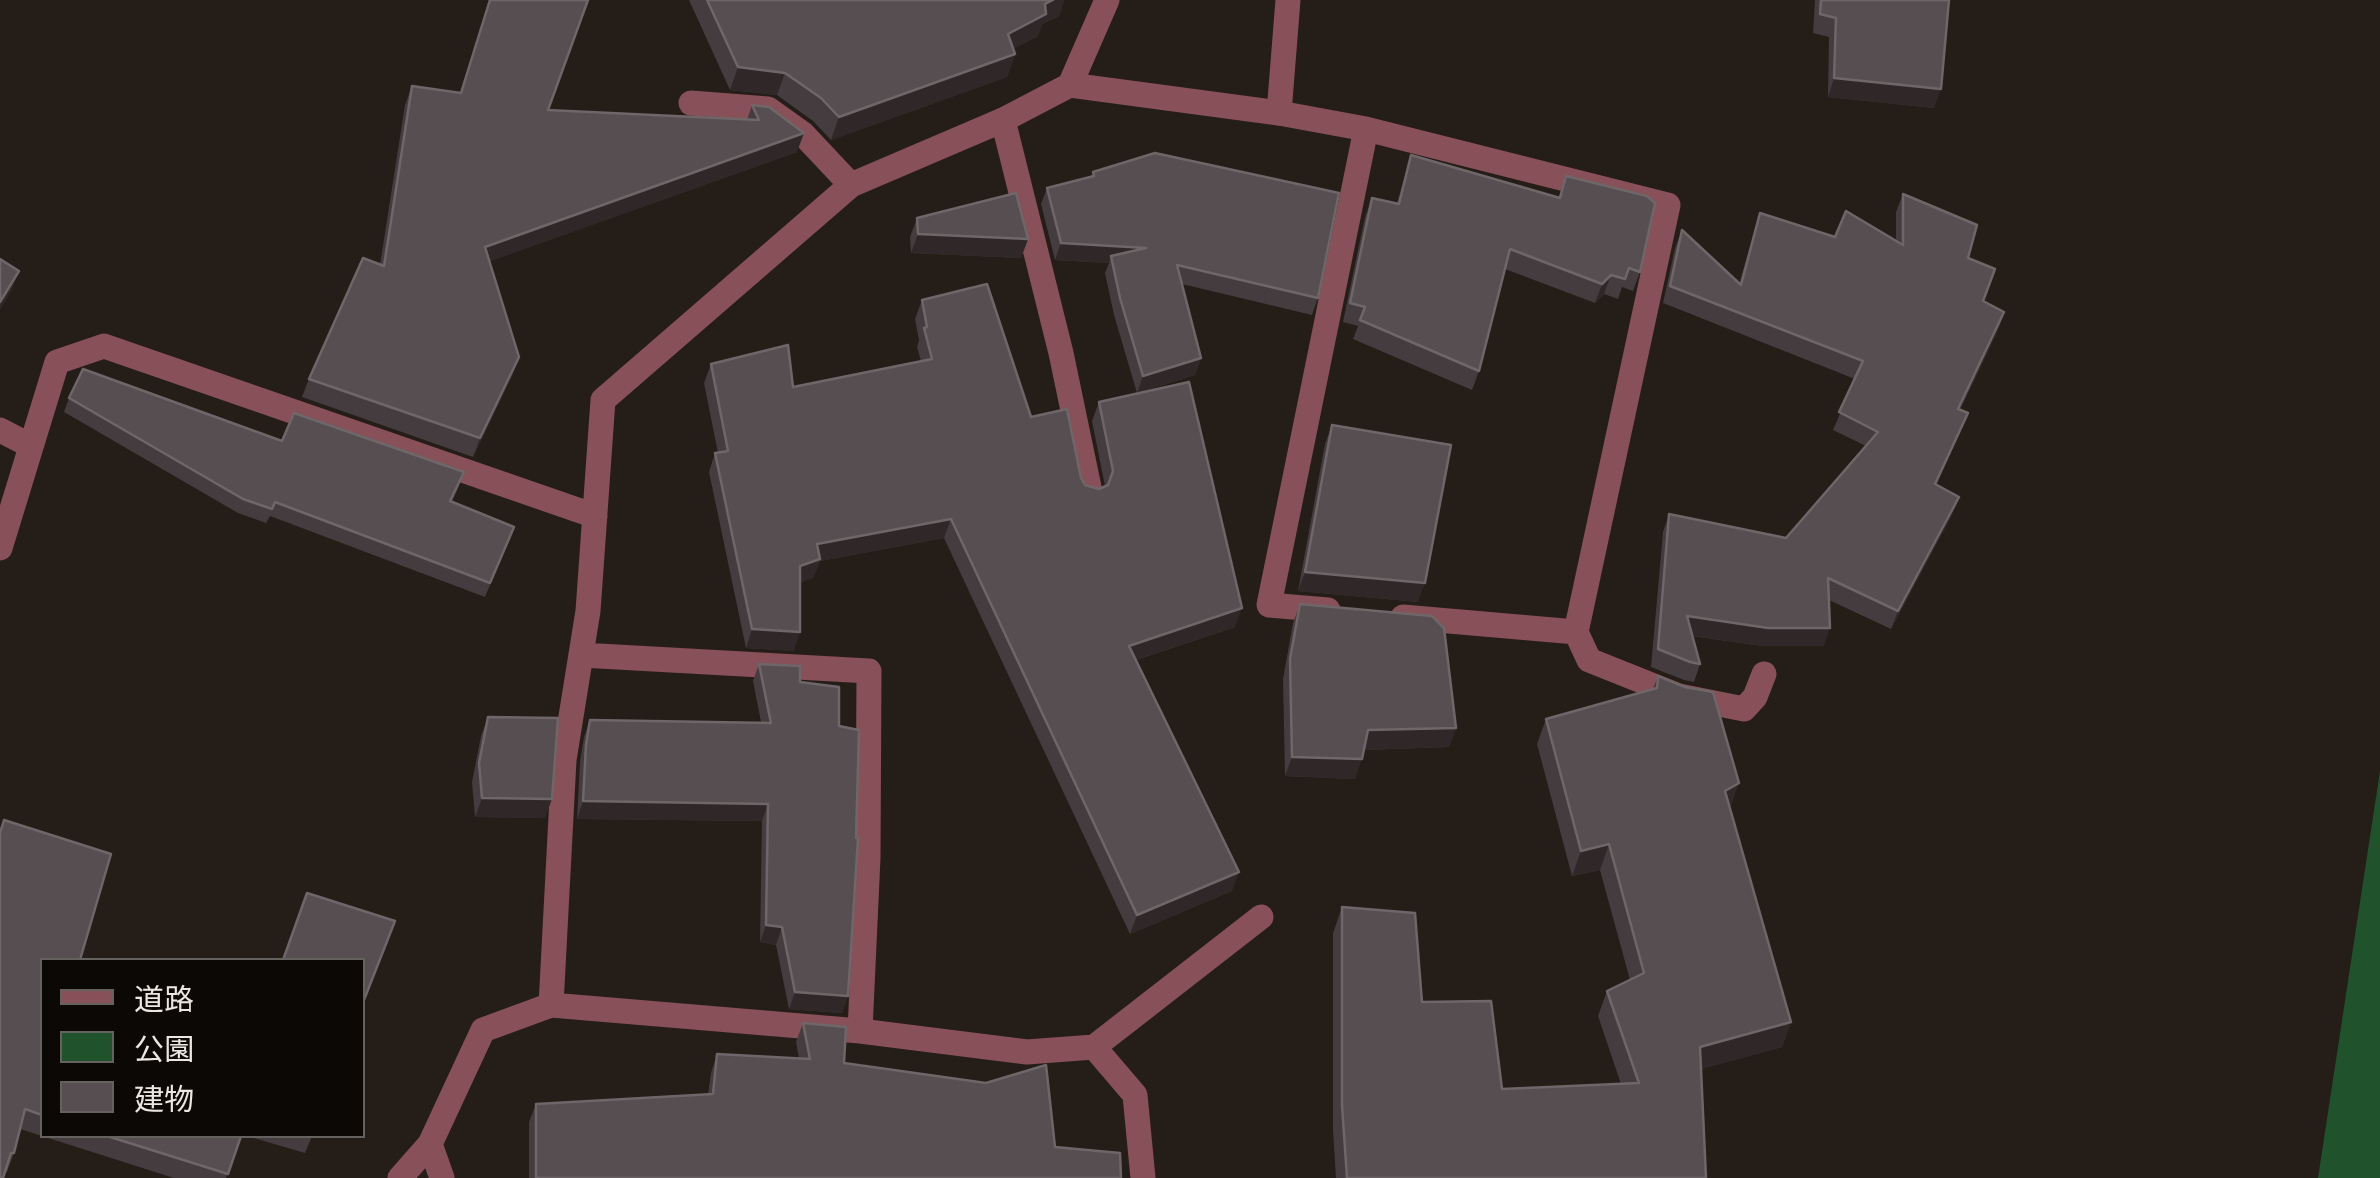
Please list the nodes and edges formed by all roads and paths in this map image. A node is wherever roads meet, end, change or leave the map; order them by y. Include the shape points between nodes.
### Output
1 (1107, 0) edge
2 (1288, 0) edge
3 (1070, 85) junction
4 (691, 102) dead end
5 (1280, 113) junction
6 (1003, 120) junction
7 (1366, 129) junction
8 (851, 185) junction
9 (0, 430) edge
10 (31, 446) junction
11 (1090, 492) edge
12 (595, 516) junction
13 (0, 548) edge
14 (1346, 612) edge
15 (1384, 615) edge
16 (1576, 632) junction
17 (581, 655) junction
18 (1764, 674) dead end
19 (1261, 917) dead end
20 (551, 1004) junction
21 (860, 1032) junction
22 (1094, 1048) junction
23 (430, 1144) junction
24 (400, 1178) edge
25 (442, 1178) edge
26 (1144, 1178) edge

1 - 3 street
2 - 5 street
3 - 5 street
3 - 6 street
4 - 8 street via 768,109 803,134
5 - 7 street
6 - 8 street
6 - 11 street
7 - 14 street via 1269,605
7 - 16 street via 1668,205
8 - 12 street via 603,400
9 - 10 street
10 - 12 street via 57,362 104,346
10 - 13 street
12 - 17 street
15 - 16 street
16 - 18 street via 1588,660 1680,696 1744,709
17 - 20 street via 564,760
17 - 21 street via 869,672
19 - 22 street
20 - 21 street
20 - 23 street via 483,1030
21 - 22 street via 1028,1052
22 - 26 street via 1135,1094
23 - 24 street
23 - 25 street

